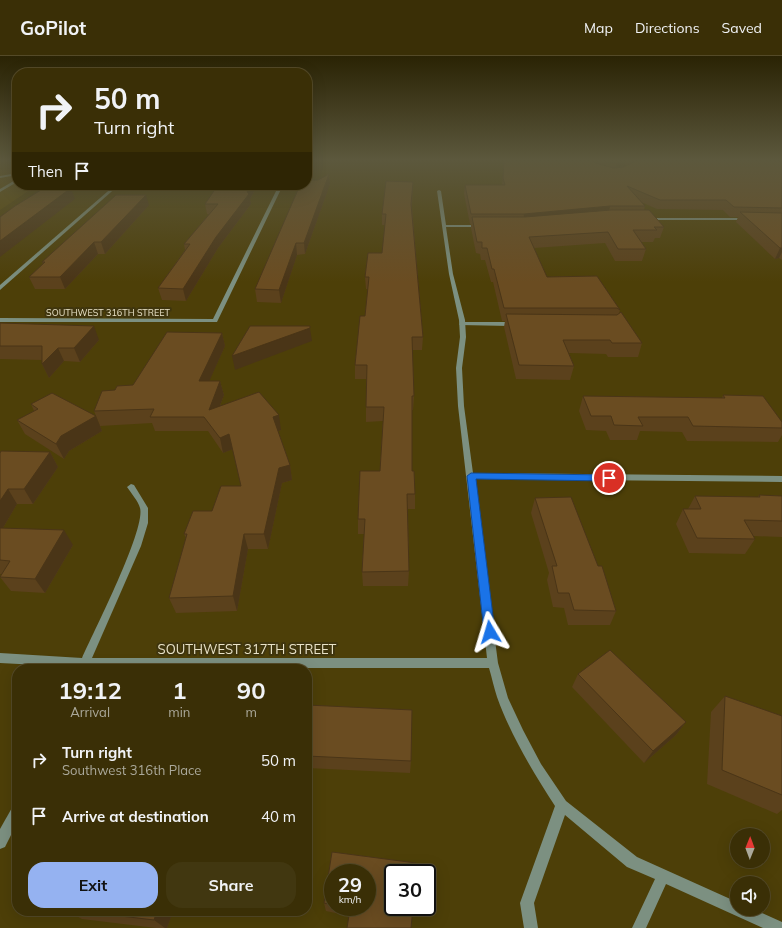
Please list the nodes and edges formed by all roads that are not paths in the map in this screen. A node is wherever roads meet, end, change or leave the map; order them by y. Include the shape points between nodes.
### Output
1 (98, 201) edge
2 (273, 201) edge
3 (440, 201) edge
4 (640, 219) edge
5 (750, 219) edge
6 (444, 226) junction
7 (487, 226) edge
8 (0, 288) edge
9 (0, 320) edge
10 (462, 324) junction
11 (526, 324) edge
12 (471, 476) junction
13 (782, 480) edge
14 (131, 487) dead end
15 (0, 658) edge
16 (493, 663) junction
17 (63, 664) edge
18 (85, 664) edge
19 (312, 664) edge
20 (562, 805) junction
21 (12, 819) edge
22 (0, 842) edge
23 (663, 876) junction
24 (531, 928) edge
25 (639, 928) edge
26 (779, 928) edge

1 - 8 street
2 - 9 street, SOUTHWEST 316TH STREET via 215,321
3 - 6 street
4 - 5 street
6 - 7 street
6 - 10 street
10 - 11 street
10 - 12 street via 459,368 461,406
12 - 13 street
12 - 16 street
14 - 18 street via 144,508 144,523 137,546
15 - 17 street, SOUTHWEST 317TH STREET
16 - 19 street, SOUTHWEST 317TH STREET
16 - 20 street via 503,698 519,734 537,768
20 - 23 street via 632,862
20 - 24 street via 527,903
21 - 22 street
23 - 25 street
23 - 26 street

